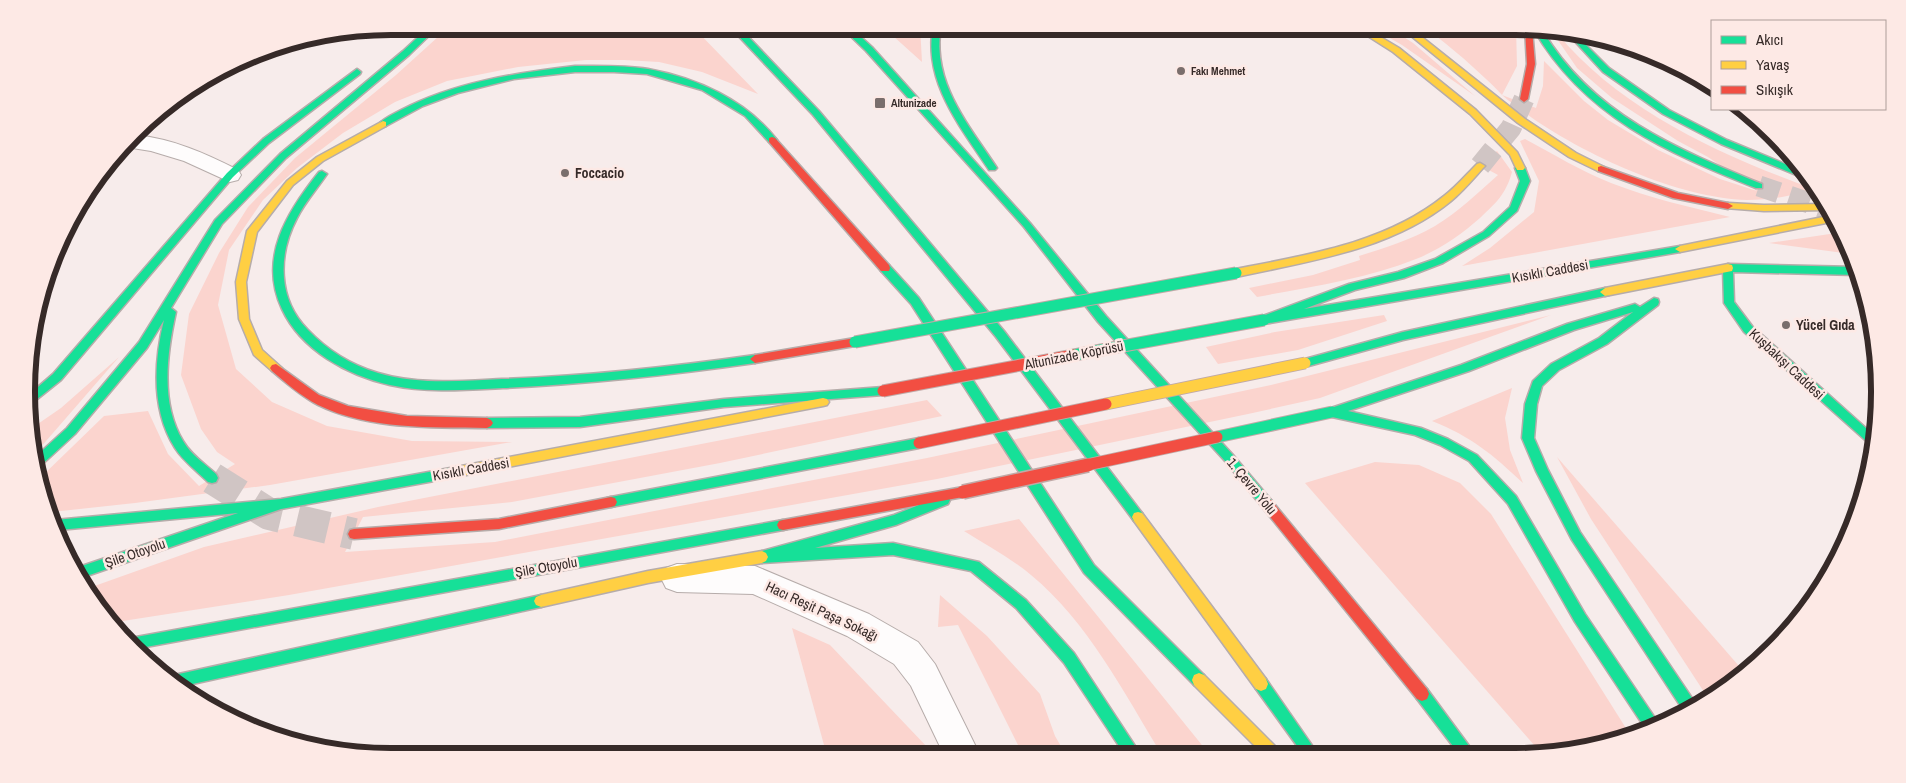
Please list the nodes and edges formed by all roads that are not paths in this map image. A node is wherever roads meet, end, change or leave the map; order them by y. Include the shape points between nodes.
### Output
1 (425, 35) edge
2 (742, 35) edge
3 (854, 35) edge
4 (935, 35) edge
5 (1371, 35) edge
6 (1415, 35) edge
7 (1529, 36) edge
8 (1541, 36) edge
9 (1579, 41) edge
10 (368, 64) dead end
11 (1524, 99) tunnel mouth
12 (354, 140) junction
13 (136, 142) edge
14 (1480, 166) tunnel mouth
15 (1795, 172) edge
16 (230, 175) junction
17 (1760, 186) tunnel mouth
18 (1819, 207) edge
19 (1827, 220) edge
20 (1027, 225) junction
21 (1728, 268) junction
22 (1850, 271) edge
23 (186, 277) junction
24 (1687, 287) dead end
25 (1264, 320) junction
26 (883, 391) junction
27 (35, 396) edge
28 (1332, 412) junction
29 (1868, 437) edge
30 (42, 459) edge
31 (212, 478) tunnel mouth
32 (964, 492) junction
33 (281, 504) junction
34 (61, 525) edge
35 (354, 534) tunnel mouth
36 (767, 556) junction
37 (84, 571) edge
38 (648, 578) junction
39 (138, 642) edge
40 (181, 680) edge
41 (1687, 703) edge
42 (1649, 722) edge
43 (959, 748) edge
44 (1129, 748) edge
45 (1267, 748) edge
46 (1307, 748) edge
47 (1463, 748) edge

1 - 23 main road via 283,156 236,202 218,222
2 - 46 main road via 816,113 1000,334 1190,585
3 - 20 main road
4 - 20 main road via 932,50 939,76
5 - 25 main road via 1396,50 1473,112 1514,154 1524,181 1514,209 1486,234 1439,261 1353,287
6 - 18 main road via 1534,133 1605,170 1659,190 1727,206
7 - 11 main road via 1532,70
8 - 17 main road via 1572,80 1627,123 1712,168
9 - 15 main road via 1606,70 1666,112 1724,142
10 - 16 main road via 297,116
12 - 14 main road, bridge via 302,197 286,226 278,250 278,291 293,322 317,347 378,378 424,385 539,383 679,371 751,361 1306,258 1370,241 1409,224 1437,207
12 - 26 main road via 320,159 290,183 275,201 252,231 241,282 244,319 258,352 297,386 329,405 362,414 406,420 580,422 724,403
12 - 45 main road via 420,104 455,91 514,76 575,69 648,72 705,88 729,101 763,129 915,302 1089,569
13 - 16 street via 192,156
16 - 27 main road via 147,275 57,377
19 - 25 main road, Kısıklı Caddesi via 1677,250
20 - 47 main road, 1. Çevre Yolu via 1102,319 1229,458 1403,669
21 - 22 main road
21 - 24 main road
21 - 29 main road, Kuşbakışı Caddesi via 1729,302 1748,329
21 - 35 main road, bridge via 1422,332 1305,363 919,443 499,524
23 - 30 main road via 132,360 71,431
23 - 31 main road via 168,321 161,388 167,416 180,445
25 - 26 main road, Altunizade Köprüsü, bridge
26 - 33 main road, Kısıklı Caddesi
28 - 32 main road, bridge
28 - 41 main road via 1658,300 1603,341 1554,367 1537,384 1530,404 1528,438 1576,536
28 - 42 main road via 1417,432 1473,458 1512,500 1580,618
32 - 36 main road via 896,520
32 - 39 main road, Şile Otoyolu
33 - 34 main road, Kısıklı Caddesi
33 - 37 main road, Şile Otoyolu
36 - 38 main road
36 - 44 main road via 893,548 974,566 1021,604 1070,658
38 - 40 main road
38 - 43 street, Hacı Reşit Paşa Sokağı via 756,580 858,625 906,653 923,675

